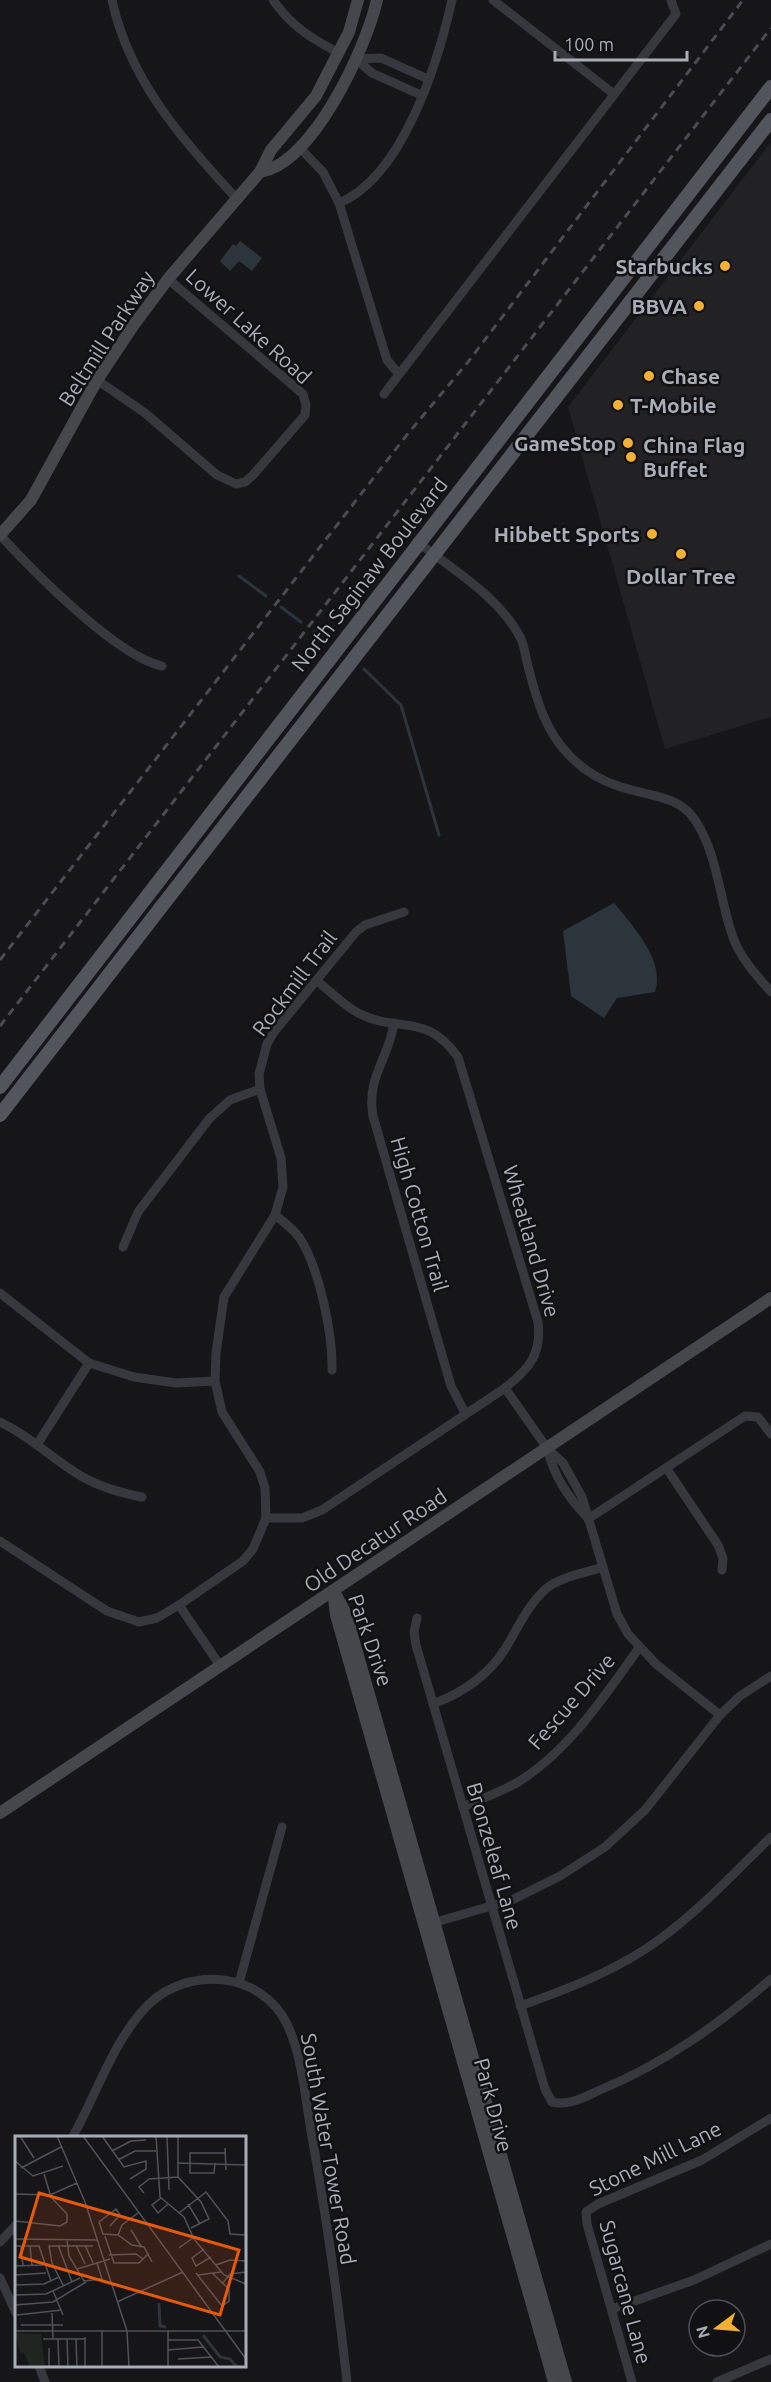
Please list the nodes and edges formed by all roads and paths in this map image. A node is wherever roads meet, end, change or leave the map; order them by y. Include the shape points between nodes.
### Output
1 (112, 0) edge
2 (273, 0) edge
3 (358, 0) edge
4 (377, 0) edge
5 (452, 0) edge
6 (493, 0) edge
7 (670, 0) edge
8 (339, 53) junction
9 (356, 59) junction
10 (428, 79) junction
11 (771, 87) edge
12 (614, 94) junction
13 (421, 95) junction
14 (771, 120) edge
15 (292, 127) junction
16 (300, 147) junction
17 (260, 171) junction
18 (237, 199) junction
19 (339, 203) junction
20 (168, 279) junction
21 (399, 374) junction
22 (97, 380) junction
23 (384, 394) dead end
24 (0, 535) edge
25 (419, 543) junction
26 (432, 554) junction
27 (162, 666) dead end
28 (404, 912) dead end
29 (317, 981) junction
30 (771, 992) edge
31 (394, 1023) junction
32 (0, 1087) edge
33 (260, 1089) junction
34 (0, 1115) edge
35 (275, 1215) junction
36 (123, 1247) dead end
37 (0, 1293) edge
38 (771, 1298) edge
39 (89, 1363) junction
40 (332, 1370) dead end
41 (215, 1381) junction
42 (505, 1388) junction
43 (465, 1413) junction
44 (0, 1422) edge
45 (771, 1434) edge
46 (38, 1443) junction
47 (547, 1448) junction
48 (667, 1468) junction
49 (142, 1497) dead end
50 (266, 1518) junction
51 (588, 1520) junction
52 (0, 1541) edge
53 (603, 1567) junction
54 (722, 1570) dead end
55 (334, 1591) junction
56 (179, 1605) junction
57 (417, 1618) dead end
58 (639, 1648) junction
59 (221, 1667) junction
60 (771, 1677) edge
61 (433, 1704) junction
62 (720, 1715) junction
63 (463, 1807) junction
64 (0, 1813) edge
65 (282, 1827) dead end
66 (771, 1837) edge
67 (491, 1907) junction
68 (429, 1924) junction
69 (771, 1979) edge
70 (239, 1983) junction
71 (520, 2006) junction
72 (771, 2118) edge
73 (73, 2136) edge
74 (586, 2212) joint
75 (15, 2226) edge
76 (0, 2242) edge
77 (771, 2244) edge
78 (0, 2278) edge
79 (612, 2309) junction
80 (15, 2311) edge
81 (771, 2359) edge
82 (39, 2367) edge
83 (45, 2382) edge
84 (347, 2382) edge
85 (554, 2382) edge
86 (566, 2382) edge
87 (632, 2382) edge
88 (717, 2382) edge

1 - 18 street via 137,68 158,104 181,139
2 - 8 street via 306,35
3 - 8 street, Beltmill Parkway
4 - 9 street, Beltmill Parkway
5 - 10 street
6 - 12 street
7 - 12 street via 676,14
8 - 9 street
8 - 15 street, Beltmill Parkway via 316,96
9 - 10 street via 381,58
9 - 13 street via 372,73
9 - 16 street, Beltmill Parkway via 334,101
10 - 13 street
11 - 25 main road, North Saginaw Boulevard
12 - 21 street
13 - 19 street via 399,143 372,181
14 - 26 main road, North Saginaw Boulevard
15 - 16 street
15 - 17 street, Beltmill Parkway via 271,150
16 - 17 street, Beltmill Parkway via 274,169
16 - 19 street via 323,172
17 - 18 street, Beltmill Parkway
18 - 20 street, Beltmill Parkway
19 - 21 street via 387,360
20 - 22 street, Beltmill Parkway
20 - 22 street, Lower Lake Road via 303,394 305,415 253,475 236,484 217,475 146,413
21 - 23 street
22 - 24 street, Beltmill Parkway via 31,500
24 - 27 street via 52,589 137,657
25 - 26 street
25 - 32 main road, North Saginaw Boulevard
26 - 30 street via 487,596 510,622 521,641 541,712 568,755 591,774 618,786 672,800 694,818 709,845 734,940 742,957
26 - 34 main road, North Saginaw Boulevard
28 - 29 street, Rockmill Trail via 356,932
29 - 31 street, Wheatland Drive via 358,1012
29 - 33 street, Rockmill Trail via 267,1044 259,1074
31 - 42 street, Wheatland Drive via 423,1026 438,1034 464,1070 540,1335 536,1356 524,1373
31 - 43 street, High Cotton Trail via 392,1041 370,1090 373,1116 452,1386
33 - 35 street, Rockmill Trail via 284,1172 284,1187
33 - 36 street via 230,1100 209,1119 138,1212
35 - 40 street via 300,1239 310,1262 332,1341
35 - 41 street, Rockmill Trail via 224,1297
37 - 39 street
38 - 47 street, Old Decatur Road
39 - 41 street via 144,1379 177,1383
39 - 46 street
41 - 50 street, Rockmill Trail via 222,1412 260,1472
42 - 43 street, Wheatland Drive
42 - 47 street
43 - 50 street, Wheatland Drive via 322,1510 302,1518
44 - 46 street
45 - 48 street via 754,1415 745,1416
46 - 49 street via 81,1476 118,1492
47 - 51 street via 553,1472
47 - 51 street via 563,1463 582,1497
47 - 55 street, Old Decatur Road
48 - 51 street
48 - 54 street via 718,1545
50 - 56 street, Rockmill Trail via 260,1537 243,1561
51 - 53 street
52 - 56 street, Rockmill Trail via 107,1611 139,1622 157,1618
53 - 58 street via 617,1614
53 - 61 street via 556,1581 546,1589 482,1676 460,1694
55 - 59 street, Old Decatur Road
55 - 68 street, Park Drive via 346,1614
56 - 59 street
57 - 61 street, Bronzeleaf Lane via 416,1645
58 - 62 street
58 - 63 street, Fescue Drive via 554,1754 518,1781
59 - 64 street, Old Decatur Road
60 - 62 street via 740,1696
61 - 63 street, Bronzeleaf Lane
62 - 67 street via 645,1810 605,1847 560,1876
63 - 67 street, Bronzeleaf Lane
65 - 70 street
66 - 71 street via 659,1939 613,1968
67 - 68 street
67 - 71 street, Bronzeleaf Lane
68 - 85 street, Park Drive
68 - 86 street, Park Drive
69 - 71 street, Bronzeleaf Lane via 731,2015 677,2053 565,2105 552,2102 545,2089
70 - 73 street, South Water Tower Road via 209,1977 182,1982 147,2006 128,2031
70 - 84 street, South Water Tower Road via 265,1996 275,2006 293,2040 328,2234
72 - 74 street, Stone Mill Lane via 702,2160
74 - 79 street, Sugarcane Lane
75 - 76 street
77 - 79 street via 694,2280
78 - 80 street
79 - 87 street, Sugarcane Lane
81 - 88 street
82 - 83 street

